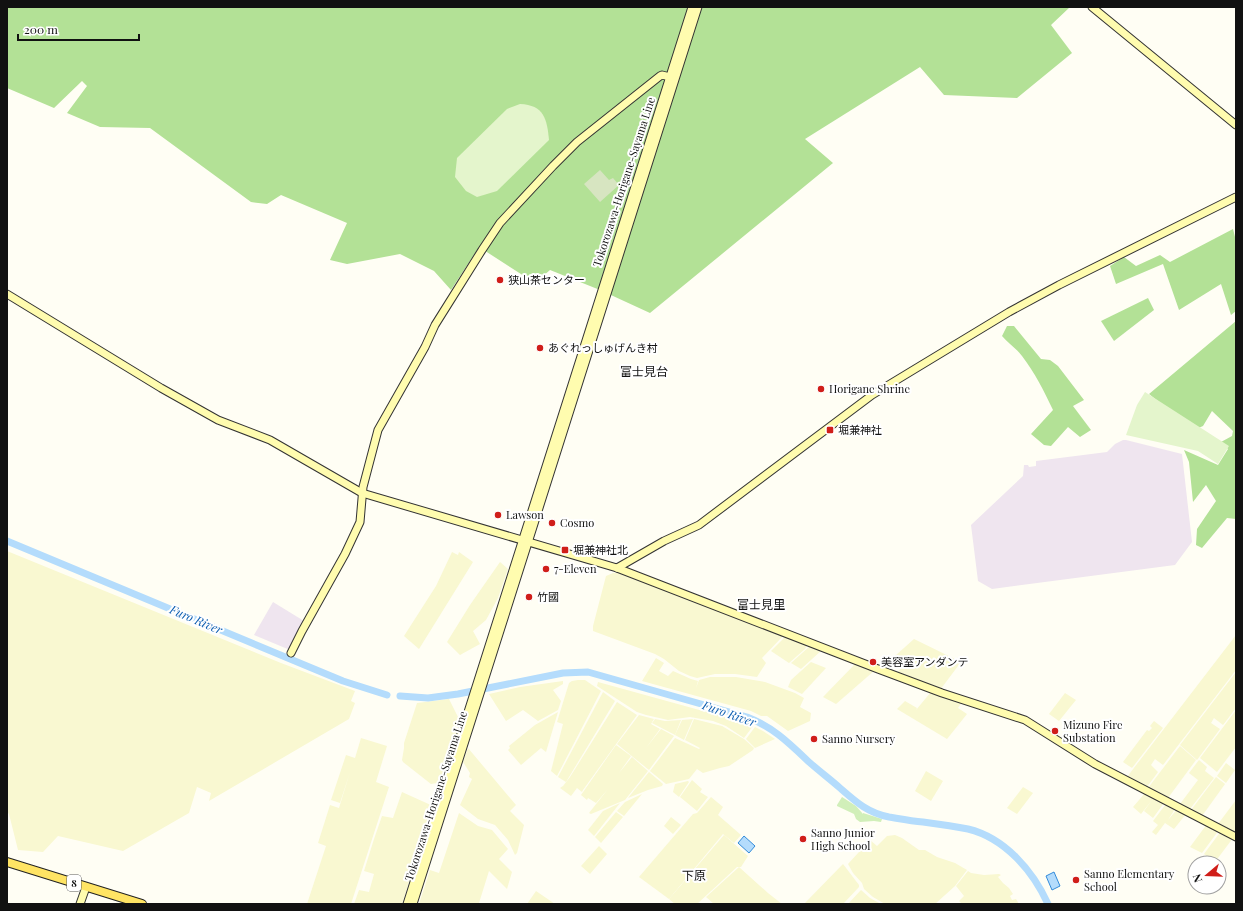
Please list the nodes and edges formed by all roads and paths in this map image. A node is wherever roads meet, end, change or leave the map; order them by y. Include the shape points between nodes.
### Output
1 (692, 7) edge
2 (698, 7) edge
3 (1092, 7) edge
4 (670, 77) junction
5 (1236, 125) edge
6 (1236, 197) edge
7 (7, 294) edge
8 (362, 494) junction
9 (525, 541) junction
10 (617, 568) junction
11 (291, 653) dead end
12 (476, 695) junction
13 (1236, 837) edge
14 (7, 862) edge
15 (86, 886) junction
16 (80, 904) edge
17 (142, 904) edge
18 (407, 904) edge
19 (413, 904) edge

1 - 4 street, Tokorozawa-Horigane-Sayama Line
2 - 9 street, Tokorozawa-Horigane-Sayama Line via 620,256
3 - 5 street
4 - 8 street via 658,77 577,142 500,223 435,325 381,423 374,441
4 - 9 street, Tokorozawa-Horigane-Sayama Line via 624,216
6 - 10 street via 1009,312 872,395 699,525 660,543
7 - 8 street via 166,391 218,420 270,440
8 - 9 street
8 - 11 street via 357,530
9 - 10 street
9 - 12 street, Tokorozawa-Horigane-Sayama Line
10 - 13 street via 942,693 1025,720 1101,767
12 - 18 street, Tokorozawa-Horigane-Sayama Line
12 - 19 street, Tokorozawa-Horigane-Sayama Line
14 - 15 main road, 8
15 - 16 street
15 - 17 main road, 8

